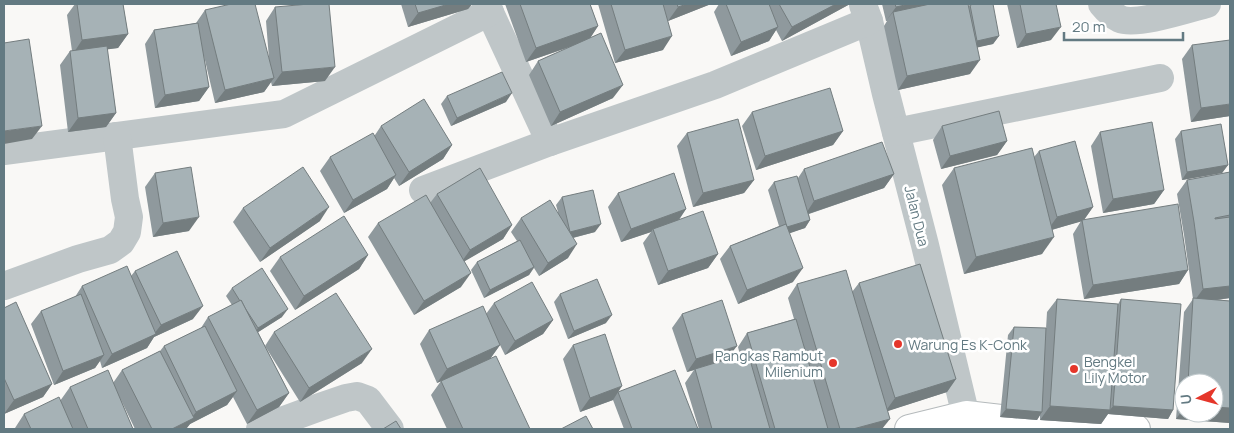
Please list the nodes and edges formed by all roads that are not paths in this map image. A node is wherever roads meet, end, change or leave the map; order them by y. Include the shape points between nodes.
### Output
1 (1102, 4) edge
2 (1207, 4) edge
3 (488, 8) edge
4 (866, 13) edge
5 (1160, 78) dead end
6 (896, 132) junction
7 (117, 136) junction
8 (550, 142) junction
9 (4, 151) edge
10 (423, 190) dead end
11 (4, 286) edge
12 (968, 422) edge
13 (260, 429) edge
14 (390, 429) edge
15 (909, 429) edge
16 (1136, 429) edge

1 - 2 street via 1120,19 1127,20 1146,20
3 - 7 street via 284,114
3 - 8 street
4 - 6 street, Jalan Dua
4 - 8 street via 715,85
5 - 6 street
6 - 12 street, Jalan Dua
7 - 9 street
7 - 11 street via 129,217 127,232 121,242 110,250
8 - 10 street
12 - 15 highway
12 - 16 highway via 1001,419
13 - 14 street via 357,396 368,400

